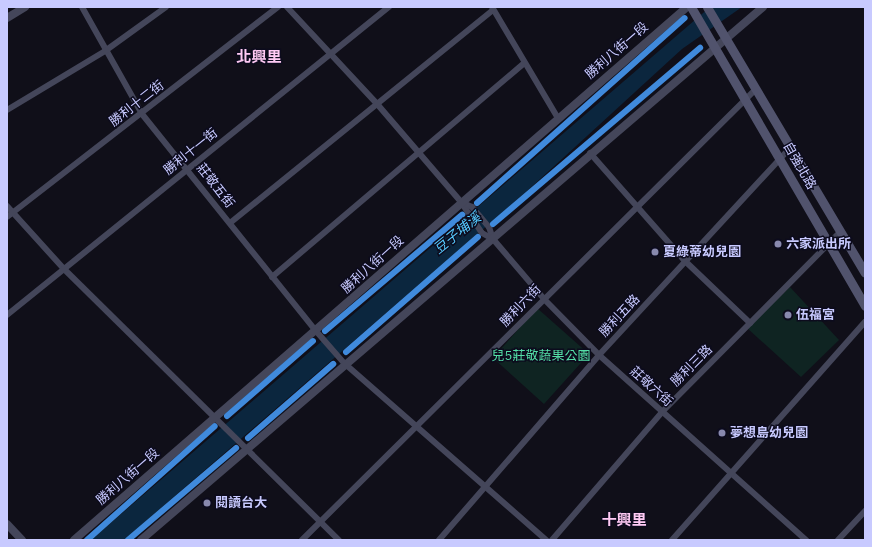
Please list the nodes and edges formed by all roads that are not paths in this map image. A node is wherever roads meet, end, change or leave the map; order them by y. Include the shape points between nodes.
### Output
1 (25, 7) edge
2 (82, 7) edge
3 (166, 7) edge
4 (278, 7) edge
5 (287, 7) edge
6 (389, 7) edge
7 (706, 7) edge
8 (763, 7) edge
9 (493, 8) edge
10 (690, 8) edge
11 (7, 18) edge
12 (724, 35) junction
13 (712, 43) junction
14 (105, 51) junction
15 (332, 53) junction
16 (524, 63) junction
17 (756, 89) junction
18 (745, 99) junction
19 (378, 105) junction
20 (7, 110) edge
21 (142, 114) junction
22 (558, 118) junction
23 (790, 147) junction
24 (417, 151) junction
25 (590, 153) junction
26 (778, 157) junction
27 (188, 169) junction
28 (461, 202) junction
29 (7, 206) edge
30 (636, 206) junction
31 (10, 215) edge
32 (230, 222) junction
33 (840, 232) junction
34 (493, 239) junction
35 (828, 242) junction
36 (685, 261) junction
37 (64, 270) junction
38 (865, 272) edge
39 (272, 277) junction
40 (544, 299) junction
41 (865, 306) edge
42 (7, 315) edge
43 (865, 322) edge
44 (750, 323) junction
45 (316, 331) junction
46 (599, 354) junction
47 (344, 363) junction
48 (663, 411) junction
49 (216, 416) junction
50 (419, 427) junction
51 (248, 449) junction
52 (731, 475) junction
53 (486, 486) junction
54 (865, 511) edge
55 (322, 522) junction
56 (7, 524) edge
57 (22, 540) edge
58 (74, 540) edge
59 (141, 540) edge
60 (302, 540) edge
61 (339, 540) edge
62 (439, 540) edge
63 (546, 540) edge
64 (552, 540) edge
65 (672, 540) edge
66 (806, 540) edge
67 (838, 540) edge

1 - 11 street
2 - 14 street, 莊敬五街
3 - 14 street
4 - 21 street, 勝利十二街
5 - 15 street
6 - 15 street, 勝利十一街
7 - 12 main road, 自強北路
8 - 12 street
9 - 16 street
9 - 19 street
10 - 13 main road, 自強北路
10 - 22 street, 勝利八街一段
12 - 13 street
12 - 17 main road, 自強北路
13 - 18 main road, 自強北路
13 - 25 street
14 - 20 street
14 - 21 street, 莊敬五街
15 - 19 street
15 - 27 street, 勝利十一街
16 - 22 street
16 - 24 street
17 - 18 street, 勝利六街
17 - 23 main road, 自強北路
18 - 26 main road, 自強北路
18 - 30 street, 勝利六街
19 - 24 street
19 - 32 street
21 - 27 street, 莊敬五街
21 - 31 street, 勝利十二街
22 - 28 street, 勝利八街一段
23 - 26 street, 勝利五路
23 - 33 main road, 自強北路
24 - 28 street
24 - 39 street
25 - 30 street
25 - 34 street
26 - 35 main road, 自強北路
26 - 36 street, 勝利五路
27 - 32 street, 莊敬五街
27 - 37 street, 勝利十一街
28 - 34 street via 482,233
28 - 34 street via 472,207 489,227
28 - 45 street, 勝利八街一段
29 - 31 street
30 - 36 street
30 - 40 street, 勝利六街
31 - 37 street
32 - 39 street, 莊敬五街
33 - 35 street, 勝利三路
33 - 38 main road, 自強北路
34 - 40 street, 莊敬六街
34 - 47 street
35 - 41 main road, 自強北路
35 - 44 street, 勝利三路
36 - 44 street
36 - 46 street, 勝利五路
37 - 42 street, 勝利十一街
37 - 49 street
39 - 45 street, 莊敬五街
40 - 46 street, 莊敬六街
40 - 50 street, 勝利六街
43 - 52 street
44 - 48 street, 勝利三路
45 - 47 street, 莊敬五街
45 - 49 street, 勝利八街一段
46 - 48 street, 莊敬六街
46 - 53 street, 勝利五路
47 - 50 street
47 - 51 street
48 - 52 street, 莊敬六街
48 - 64 street, 勝利三路
49 - 51 street
49 - 58 street, 勝利八街一段
50 - 53 street
50 - 55 street, 勝利六街
51 - 55 street
51 - 59 street
52 - 65 street
52 - 66 street, 莊敬六街
53 - 62 street, 勝利五路
53 - 63 street
54 - 67 street
55 - 60 street, 勝利六街
55 - 61 street
56 - 57 street

